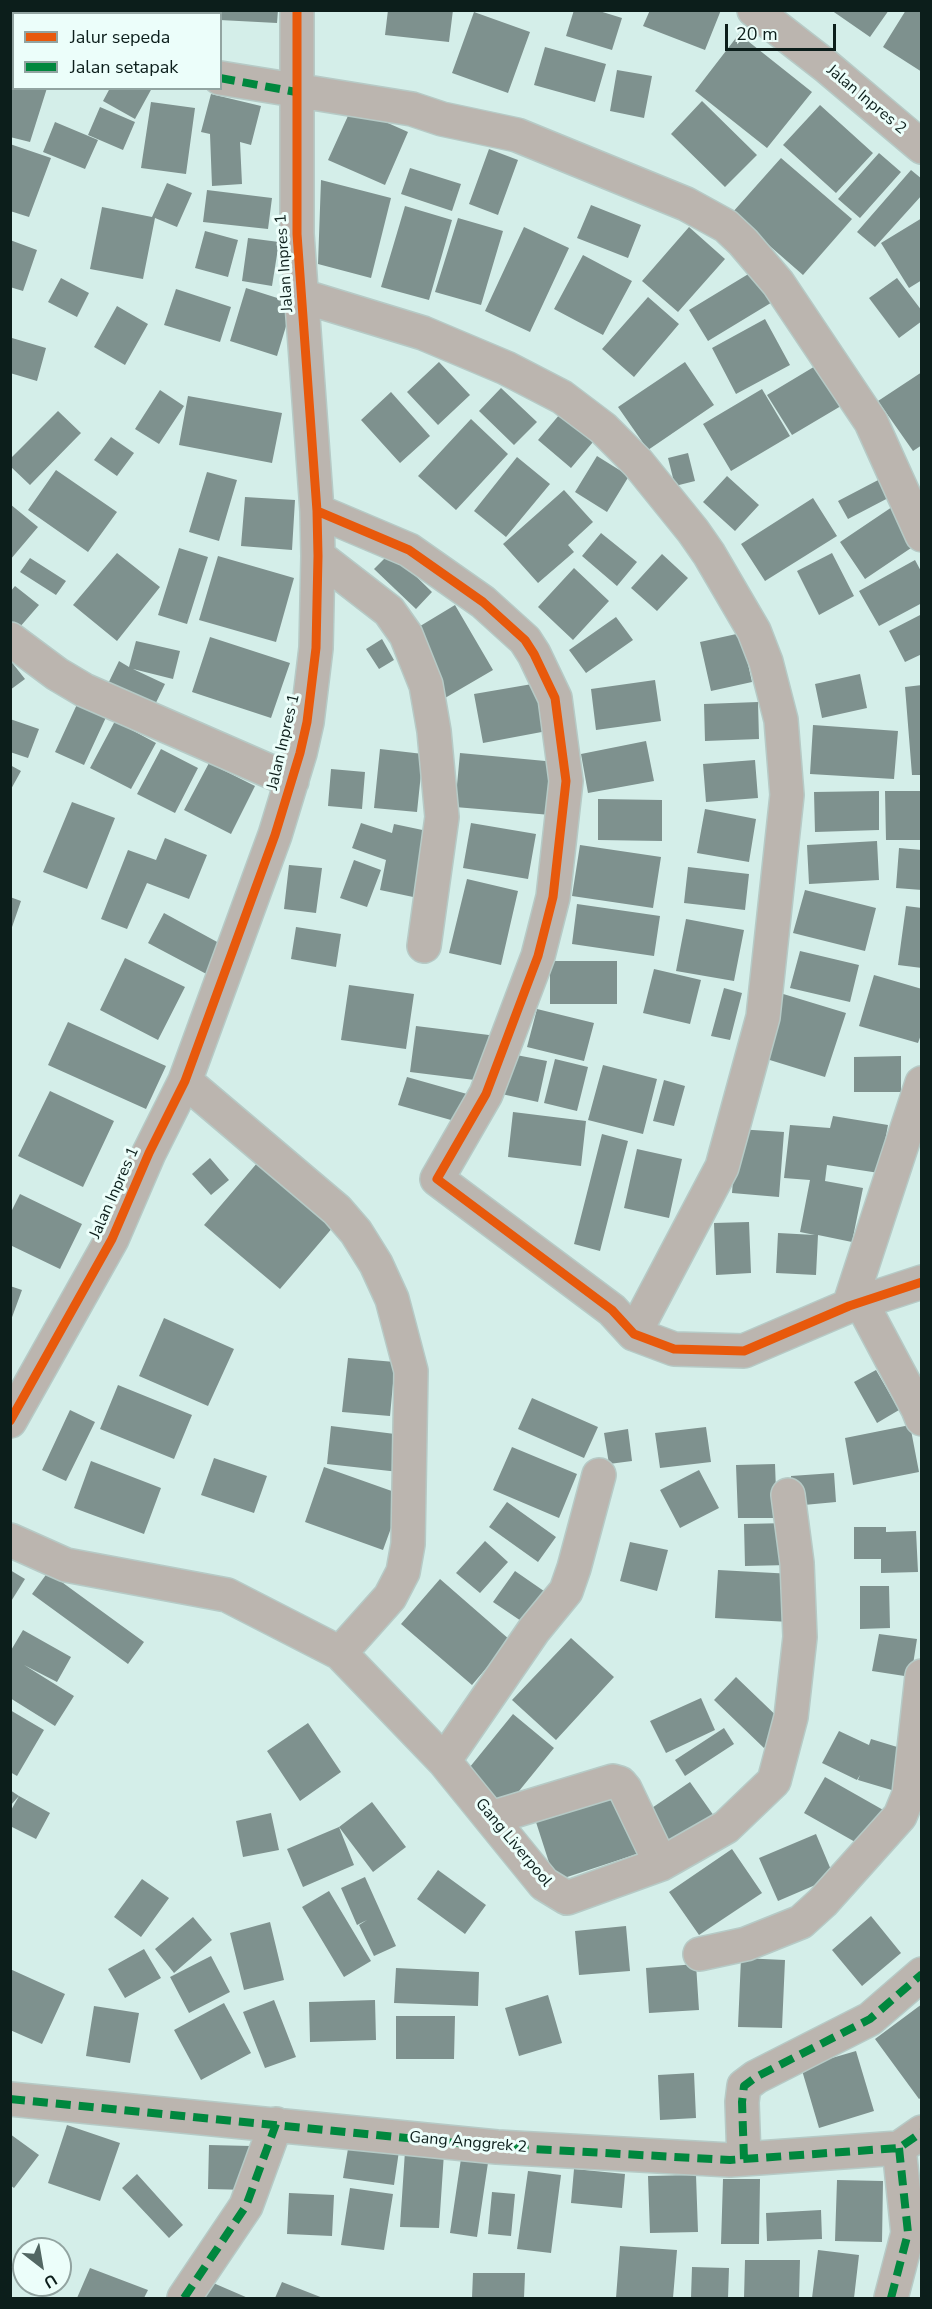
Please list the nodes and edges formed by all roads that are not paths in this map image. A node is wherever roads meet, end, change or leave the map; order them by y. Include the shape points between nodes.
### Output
1 (297, 10) edge
2 (754, 10) edge
3 (222, 78) edge
4 (296, 92) junction
5 (921, 147) edge
6 (302, 296) junction
7 (317, 511) junction
8 (921, 536) edge
9 (318, 556) junction
10 (10, 639) edge
11 (292, 781) junction
12 (424, 946) dead end
13 (185, 1081) junction
14 (921, 1083) edge
15 (921, 1282) edge
16 (855, 1304) junction
17 (634, 1334) junction
18 (921, 1419) edge
19 (10, 1421) edge
20 (599, 1475) dead end
21 (788, 1495) dead end
22 (10, 1540) edge
23 (340, 1653) junction
24 (921, 1677) edge
25 (444, 1761) junction
26 (491, 1818) junction
27 (661, 1864) junction
28 (700, 1954) dead end
29 (921, 1974) edge
30 (10, 2099) edge
31 (276, 2124) junction
32 (910, 2140) edge
33 (744, 2159) junction
34 (184, 2298) edge
35 (891, 2298) edge

1 - 4 street, Jalan Inpres 1
2 - 5 street, Jalan Inpres 2
3 - 4 street
4 - 6 street, Jalan Inpres 1 via 297,234
4 - 8 street via 412,109 517,135 686,204 726,226 778,283 871,422
6 - 7 street, Jalan Inpres 1
6 - 17 street via 423,333 506,368 562,398 603,428 638,463 698,539 754,631 766,662 781,720 787,795 763,1017 722,1167
7 - 9 street, Jalan Inpres 1
7 - 17 street via 409,550 483,602 525,640 555,698 566,781 552,897 538,956 486,1094 437,1179 612,1310
9 - 11 street, Jalan Inpres 1 via 313,683
9 - 12 street via 389,611 406,635 426,685 442,817
10 - 11 street via 84,690
11 - 13 street, Jalan Inpres 1
13 - 19 street, Jalan Inpres 1 via 112,1239
13 - 23 street via 337,1210 376,1264 392,1299 411,1371 408,1544 403,1572 390,1597
14 - 16 street
15 - 16 street
16 - 17 street via 744,1351 674,1349
16 - 18 street
20 - 25 street via 566,1591 534,1630
21 - 27 street, Gang Liverpool via 797,1563 800,1637 790,1717 774,1781 726,1827
22 - 23 street, Gang Liverpool via 66,1565 227,1595
23 - 25 street, Gang Liverpool
24 - 28 street via 909,1794 900,1816 801,1922 746,1944
25 - 26 street, Gang Liverpool
26 - 27 street, Gang Liverpool via 544,1884 567,1898
26 - 27 street via 613,1781 625,1789
29 - 33 street via 870,2019 744,2086
30 - 31 street, Gang Anggrek 2
31 - 33 street, Gang Anggrek 2 via 497,2147
31 - 34 street via 246,2206
32 - 33 street, Gang Anggrek 2
32 - 35 street via 908,2233

